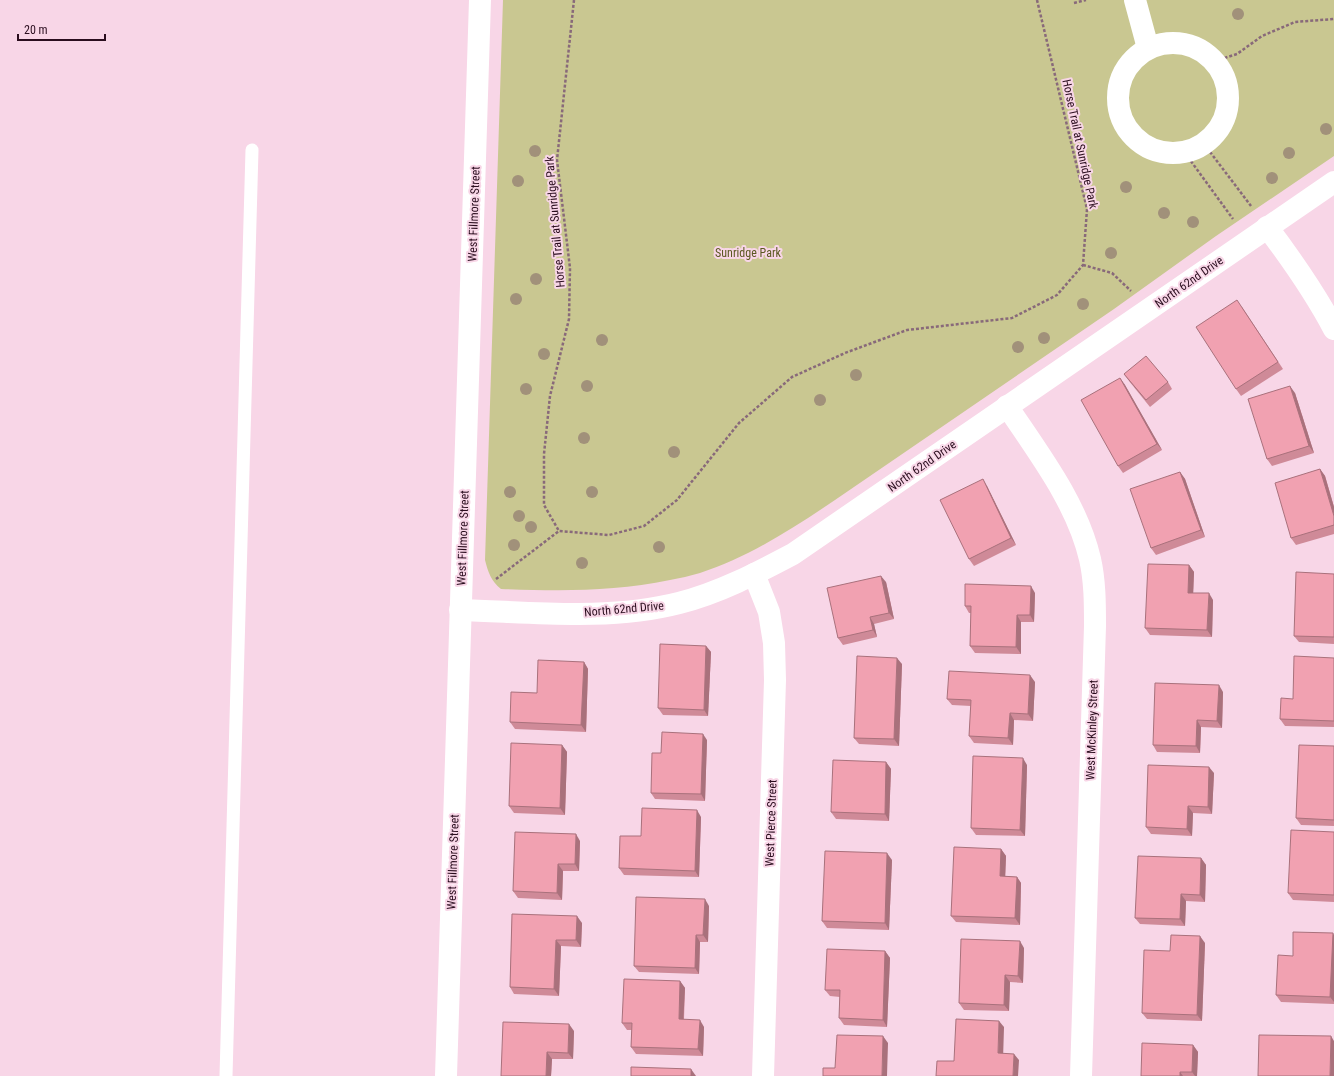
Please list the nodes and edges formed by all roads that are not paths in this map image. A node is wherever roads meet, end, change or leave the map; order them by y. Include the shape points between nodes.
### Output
1 (480, 0) edge
2 (1135, 0) edge
3 (1148, 48) junction
4 (252, 150) dead end
5 (1334, 182) edge
6 (1267, 227) junction
7 (1334, 329) edge
8 (1008, 406) junction
9 (754, 574) junction
10 (460, 610) junction
11 (226, 1076) edge
12 (446, 1076) edge
13 (763, 1076) edge
14 (1081, 1076) edge

1 - 10 street, West Fillmore Street
2 - 3 street
3 - 3 street via 1125,70 1118,101 1121,117 1128,131 1154,150 1169,154 1195,148 1218,131 1226,115 1229,96 1225,77 1215,61 1201,50 1184,43 1166,43
4 - 11 lane
5 - 6 street, North 62nd Drive
6 - 7 street via 1294,263
6 - 8 street, North 62nd Drive
8 - 9 street, North 62nd Drive via 793,554
8 - 14 street, West McKinley Street via 1056,480 1072,510 1090,559 1095,589
9 - 10 street, North 62nd Drive via 717,591 646,610 601,614
9 - 13 street, West Pierce Street via 769,612 776,680
10 - 12 street, West Fillmore Street

